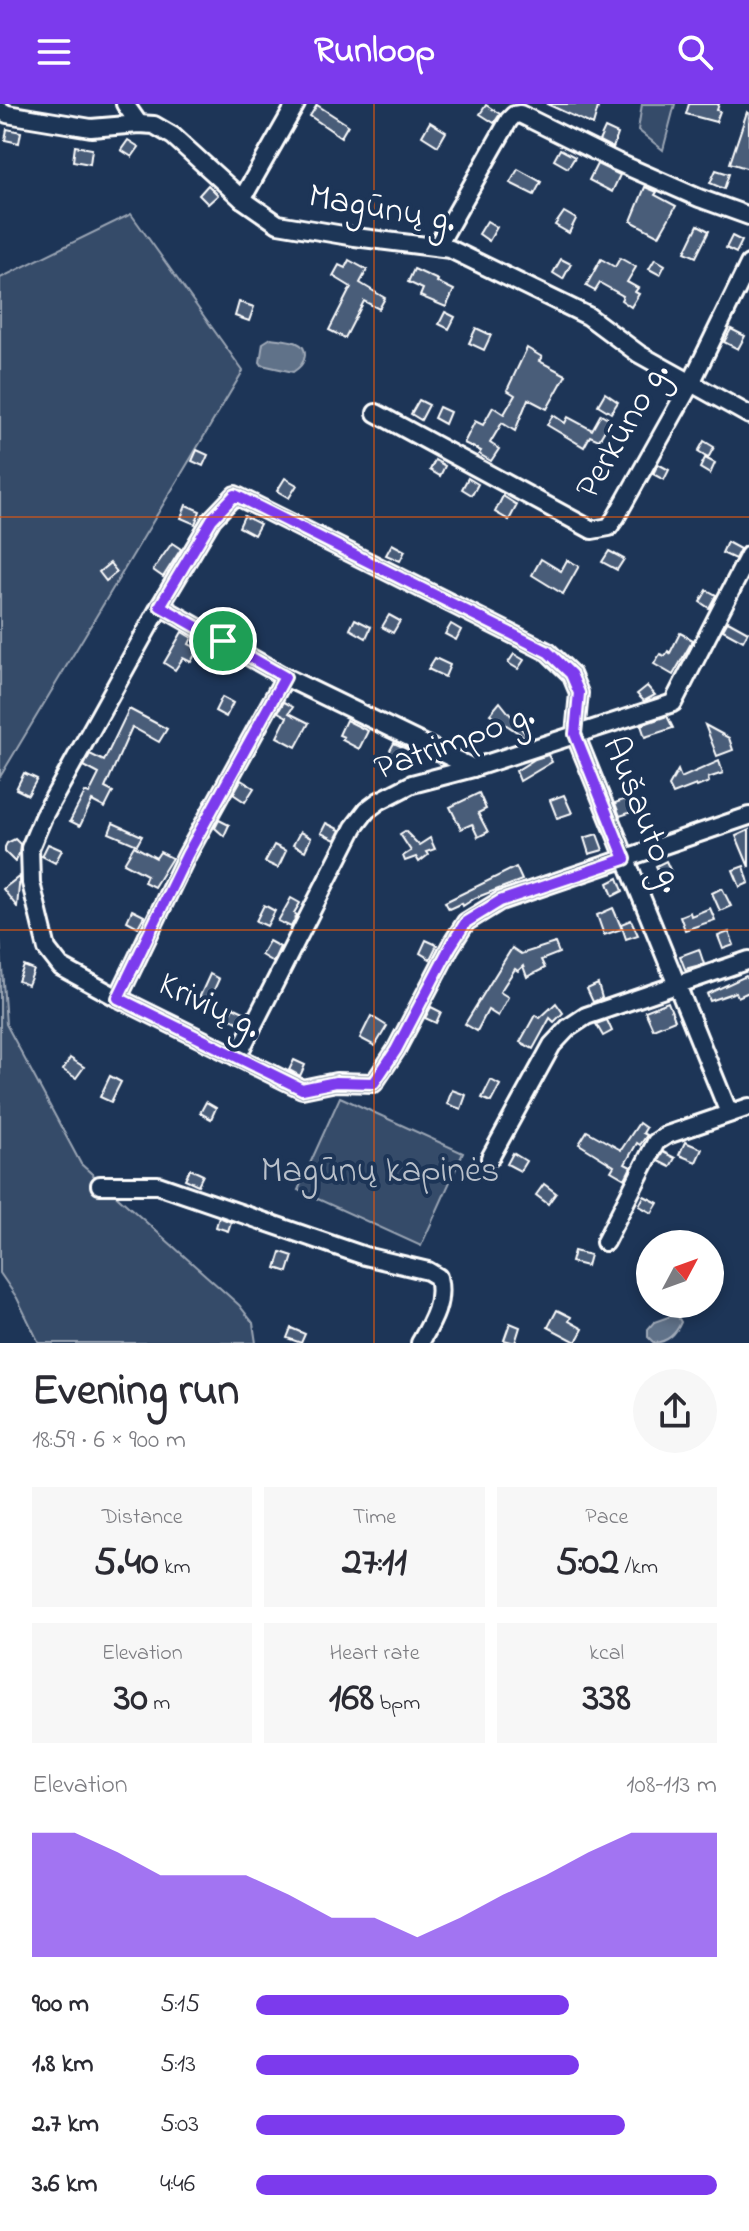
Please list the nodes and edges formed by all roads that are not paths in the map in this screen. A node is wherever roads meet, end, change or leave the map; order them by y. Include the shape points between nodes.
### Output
1 (125, 104) edge
2 (296, 104) edge
3 (0, 110) edge
4 (139, 124) junction
5 (242, 199) junction
6 (749, 216) edge
7 (437, 247) junction
8 (749, 264) edge
9 (691, 383) junction
10 (376, 413) dead end
11 (749, 415) edge
12 (749, 555) edge
13 (359, 558) joint
14 (160, 606) junction
15 (285, 677) junction
16 (575, 734) junction
17 (473, 768) junction
18 (749, 816) edge
19 (625, 859) junction
20 (749, 960) edge
21 (677, 986) junction
22 (118, 998) junction
23 (237, 1057) junction
24 (749, 1107) edge
25 (729, 1113) junction
26 (490, 1158) dead end
27 (100, 1185) dead end
28 (605, 1242) dead end
29 (420, 1343) edge

1 - 4 street
2 - 5 street
3 - 4 street, Magūnų g. via 91,128
4 - 5 street, Magūnų g. via 154,125 173,136
5 - 7 street, Magūnų g. via 278,224
6 - 7 street via 617,162 520,114 509,120
7 - 9 street, Magūnų g. via 588,316 639,354
8 - 9 street, Perkūno g.
9 - 10 street, Perkūno g. via 616,517 609,527 592,530
9 - 11 street, Magūnų g.
12 - 16 street, Patrimpo g. via 673,703
13 - 14 street, Krivių g. via 235,495 212,519
13 - 16 street, Aušauto g. via 548,652 571,674 579,693
14 - 15 street
14 - 22 street, Krivių g. via 30,848 31,883 47,949 61,967
15 - 17 street
15 - 22 street via 187,855
16 - 17 street, Patrimpo g.
16 - 19 street, Aušauto g.
17 - 23 street, Patrimpo g. via 412,784 367,810
18 - 19 street, Krivių g.
19 - 21 street, Aušauto g.
19 - 23 street, Krivių g. via 500,901 466,922 374,1083 336,1082 302,1089
20 - 21 street
21 - 25 street, Aušauto g.
21 - 26 street via 586,1016 568,1028 552,1045
22 - 23 street, Krivių g.
24 - 25 street
25 - 28 street via 656,1142
27 - 29 street via 158,1185 365,1256 428,1271 438,1277 440,1297

